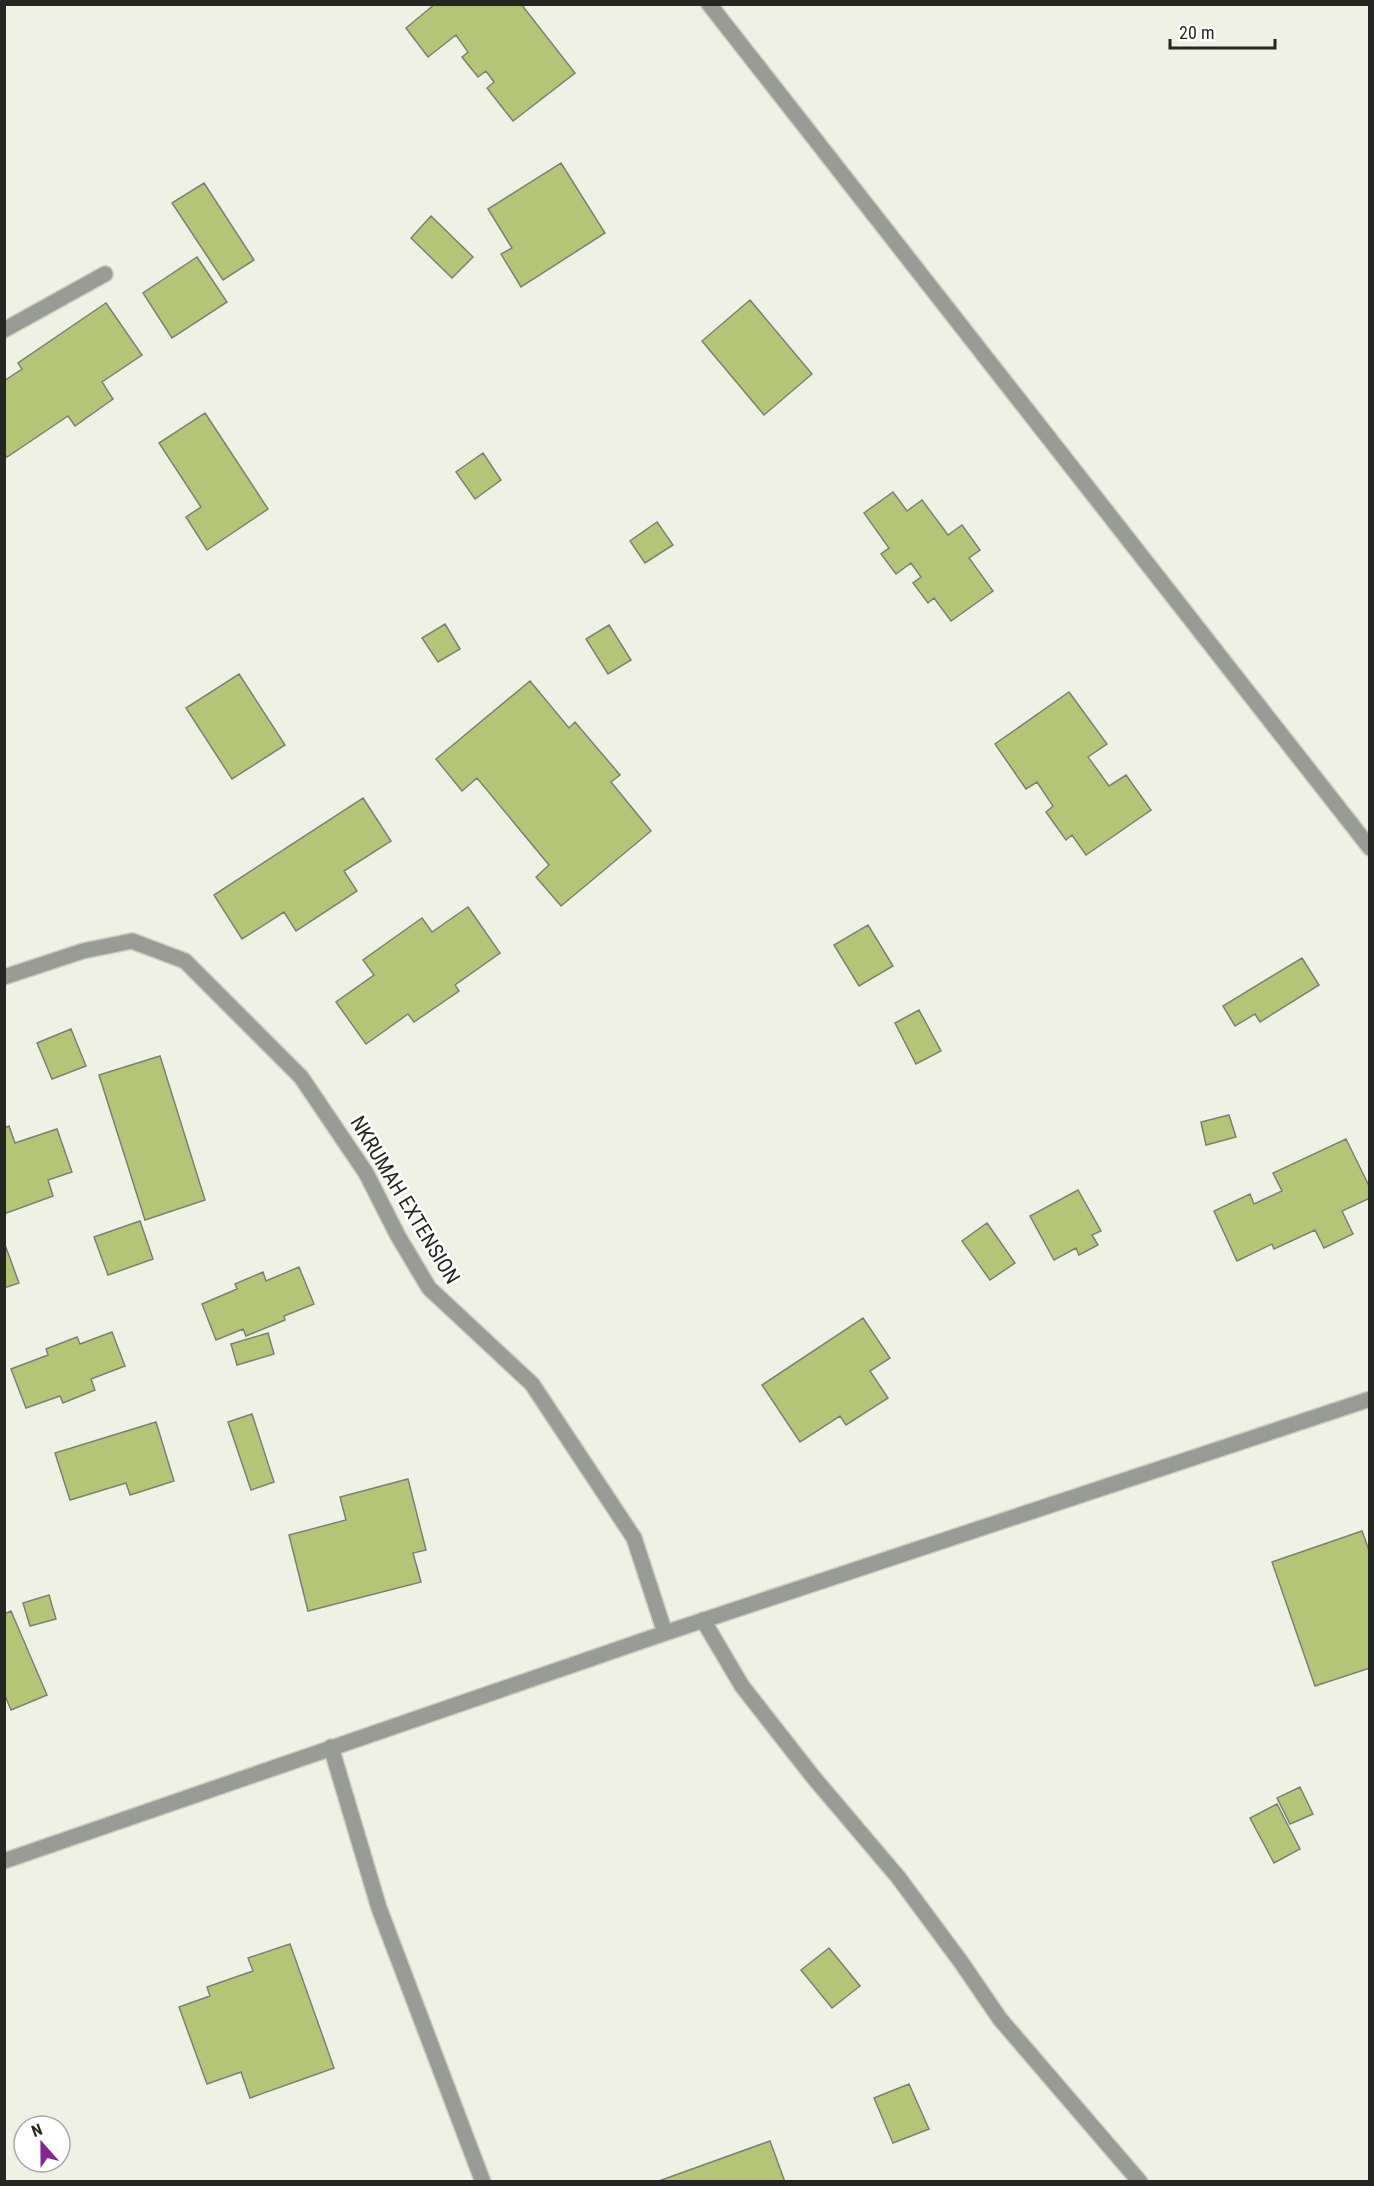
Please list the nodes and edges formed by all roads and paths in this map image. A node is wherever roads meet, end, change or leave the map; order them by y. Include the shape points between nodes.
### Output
1 (709, 4) edge
2 (105, 274) dead end
3 (4, 330) edge
4 (1370, 848) edge
5 (4, 976) edge
6 (1370, 1399) edge
7 (703, 1620) junction
8 (665, 1633) junction
9 (331, 1748) junction
10 (4, 1861) edge
11 (483, 2181) edge
12 (1140, 2181) edge

1 - 4 street
2 - 3 street
5 - 8 street, NKRUMAH EXTENSION via 83,951 132,941 184,961 301,1077 366,1173 429,1288 532,1384 634,1538
6 - 7 street
7 - 8 street
7 - 12 street via 742,1686 898,1877 1000,2019
8 - 9 street
9 - 10 street
9 - 11 street via 380,1908

